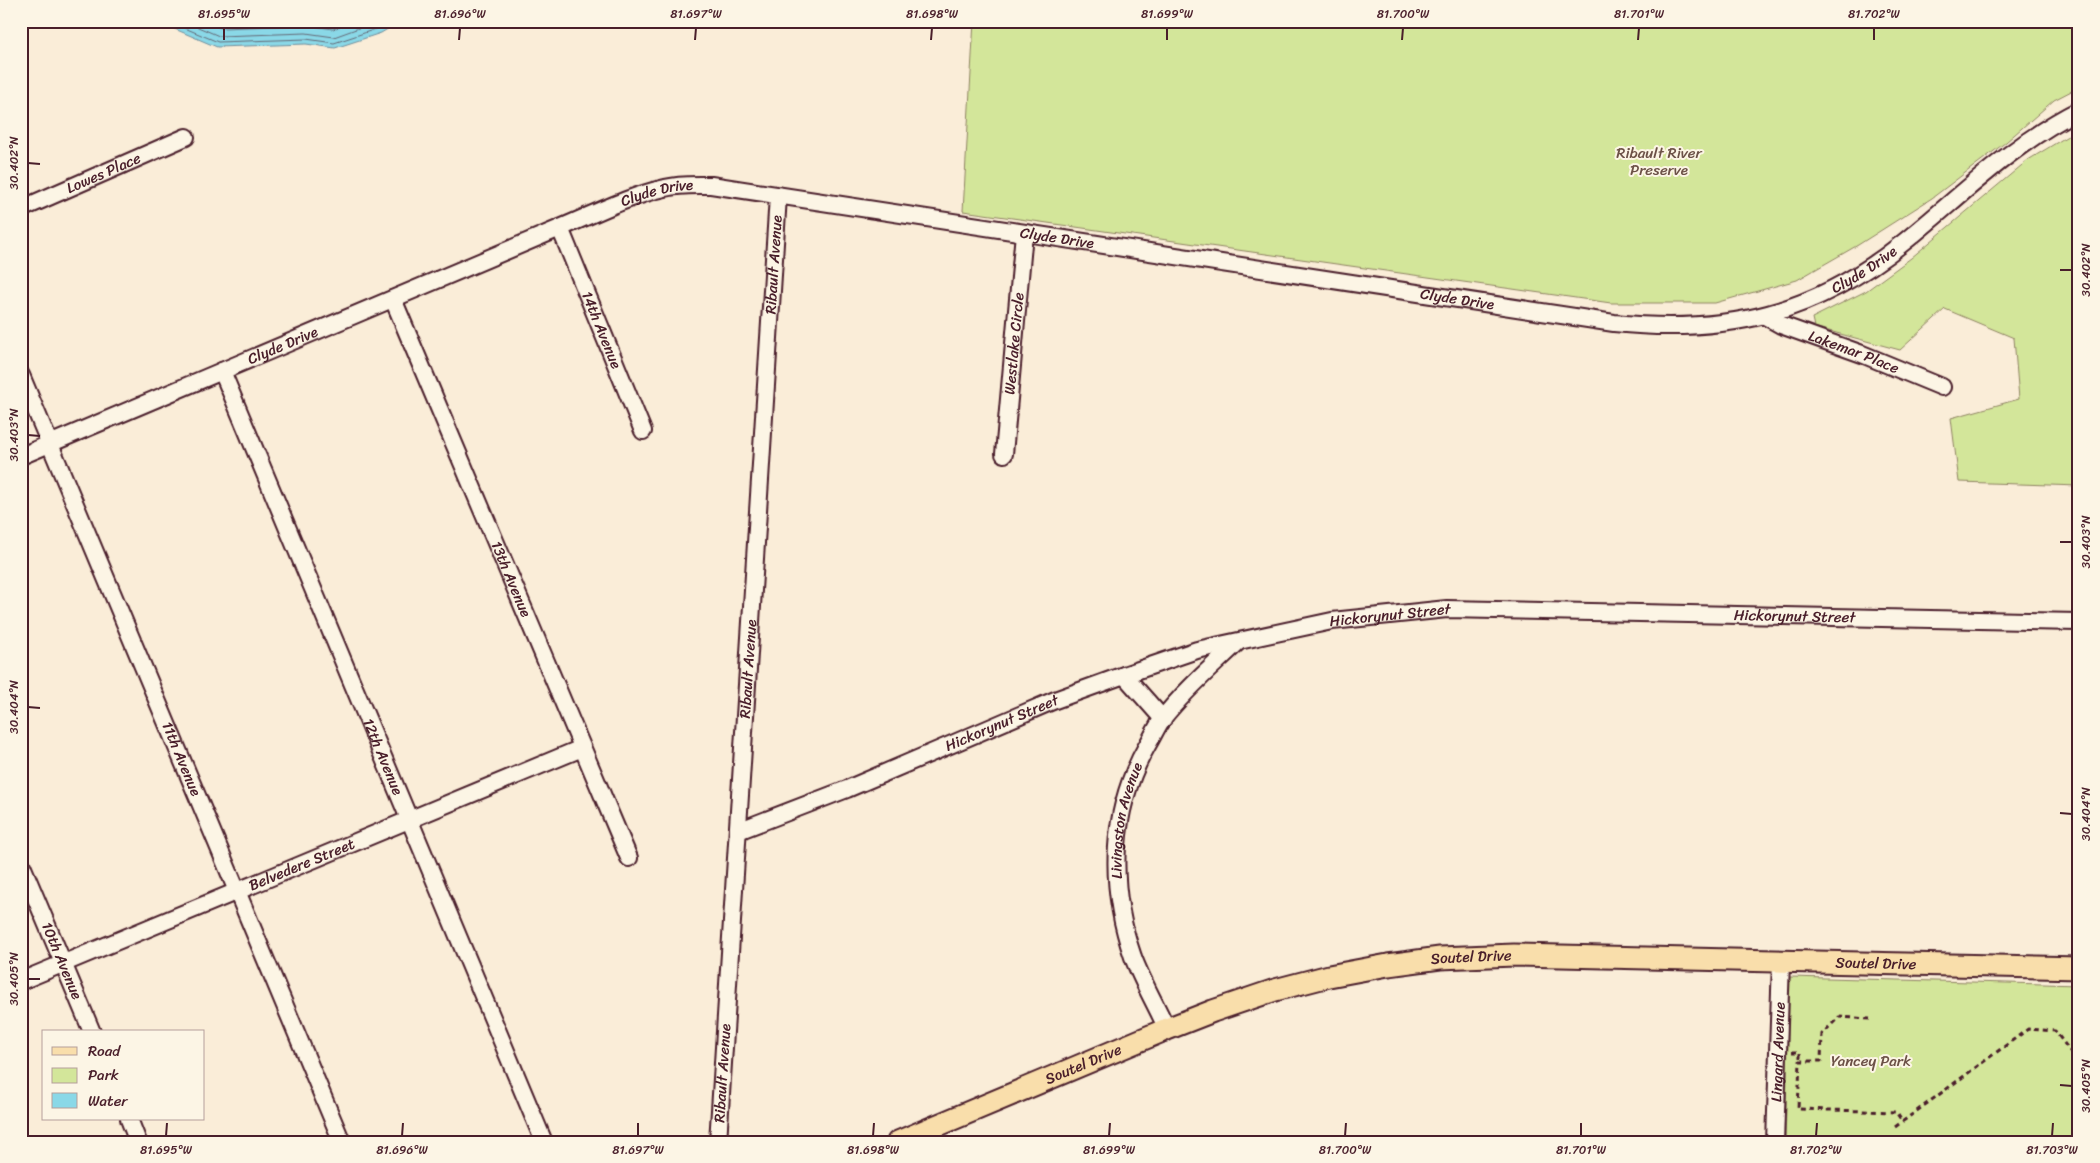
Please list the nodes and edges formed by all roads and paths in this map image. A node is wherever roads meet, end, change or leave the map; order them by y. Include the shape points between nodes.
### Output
1 (2079, 110) edge
2 (186, 137) dead end
3 (778, 196) junction
4 (21, 208) edge
5 (560, 228) junction
6 (1024, 233) junction
7 (393, 299) junction
8 (1765, 316) junction
9 (222, 371) junction
10 (21, 375) edge
11 (1942, 387) dead end
12 (643, 431) dead end
13 (50, 444) junction
14 (1004, 454) dead end
15 (21, 456) edge
16 (2079, 622) edge
17 (1238, 642) junction
18 (1124, 675) junction
19 (1163, 718) junction
20 (582, 748) junction
21 (410, 819) junction
22 (738, 831) junction
23 (629, 858) dead end
24 (21, 863) edge
25 (237, 891) junction
26 (1781, 961) junction
27 (63, 964) junction
28 (2079, 968) edge
29 (21, 981) edge
30 (1870, 1019) dead end
31 (1167, 1028) junction
32 (91, 1030) edge
33 (2079, 1063) edge
34 (129, 1120) edge
35 (1902, 1121) junction
36 (1895, 1127) dead end
37 (138, 1142) edge
38 (342, 1142) edge
39 (544, 1142) edge
40 (718, 1142) edge
41 (898, 1142) edge
42 (1775, 1142) edge

1 - 8 street, Clyde Drive via 2026,141 1867,270 1811,300
2 - 4 street, Lowes Place
3 - 5 street, Clyde Drive via 711,185 665,188
3 - 6 street, Clyde Drive
3 - 22 street, Ribault Avenue
5 - 7 street, Clyde Drive
5 - 12 street, 14th Avenue
6 - 8 street, Clyde Drive via 1614,323 1666,328 1699,327
6 - 14 street, Westlake Circle
7 - 9 street, Clyde Drive
7 - 20 street, 13th Avenue
8 - 11 street, Lakemar Place
9 - 13 street, Clyde Drive
9 - 21 street, 12th Avenue
10 - 13 street, 11th Avenue
13 - 15 street, Clyde Drive
13 - 25 street, 11th Avenue
16 - 17 street, Hickorynut Street via 1447,609 1332,620
17 - 18 street, Hickorynut Street via 1197,650
17 - 19 street, Livingston Avenue
18 - 19 street
18 - 22 street, Hickorynut Street via 1055,700 847,789
19 - 31 street, Livingston Avenue via 1137,764 1124,800 1117,837 1117,881 1122,920 1133,958
20 - 21 street, Belvedere Street
20 - 23 street, 13th Avenue
21 - 25 street, Belvedere Street
21 - 39 street, 12th Avenue
22 - 40 street, Ribault Avenue
24 - 27 street, 10th Avenue
25 - 27 street, Belvedere Street
25 - 38 street, 11th Avenue
26 - 28 main road, Soutel Drive
26 - 31 main road, Soutel Drive via 1514,955 1440,958 1328,976 1230,1005
26 - 42 street, Lingard Avenue
27 - 29 street, Belvedere Street
27 - 32 street, 10th Avenue
30 - 35 path via 1840,1017 1822,1034 1821,1061 1800,1061 1798,1109 1896,1112
31 - 41 main road, Soutel Drive
33 - 35 path via 2055,1031 2028,1029
34 - 37 street
35 - 36 path

